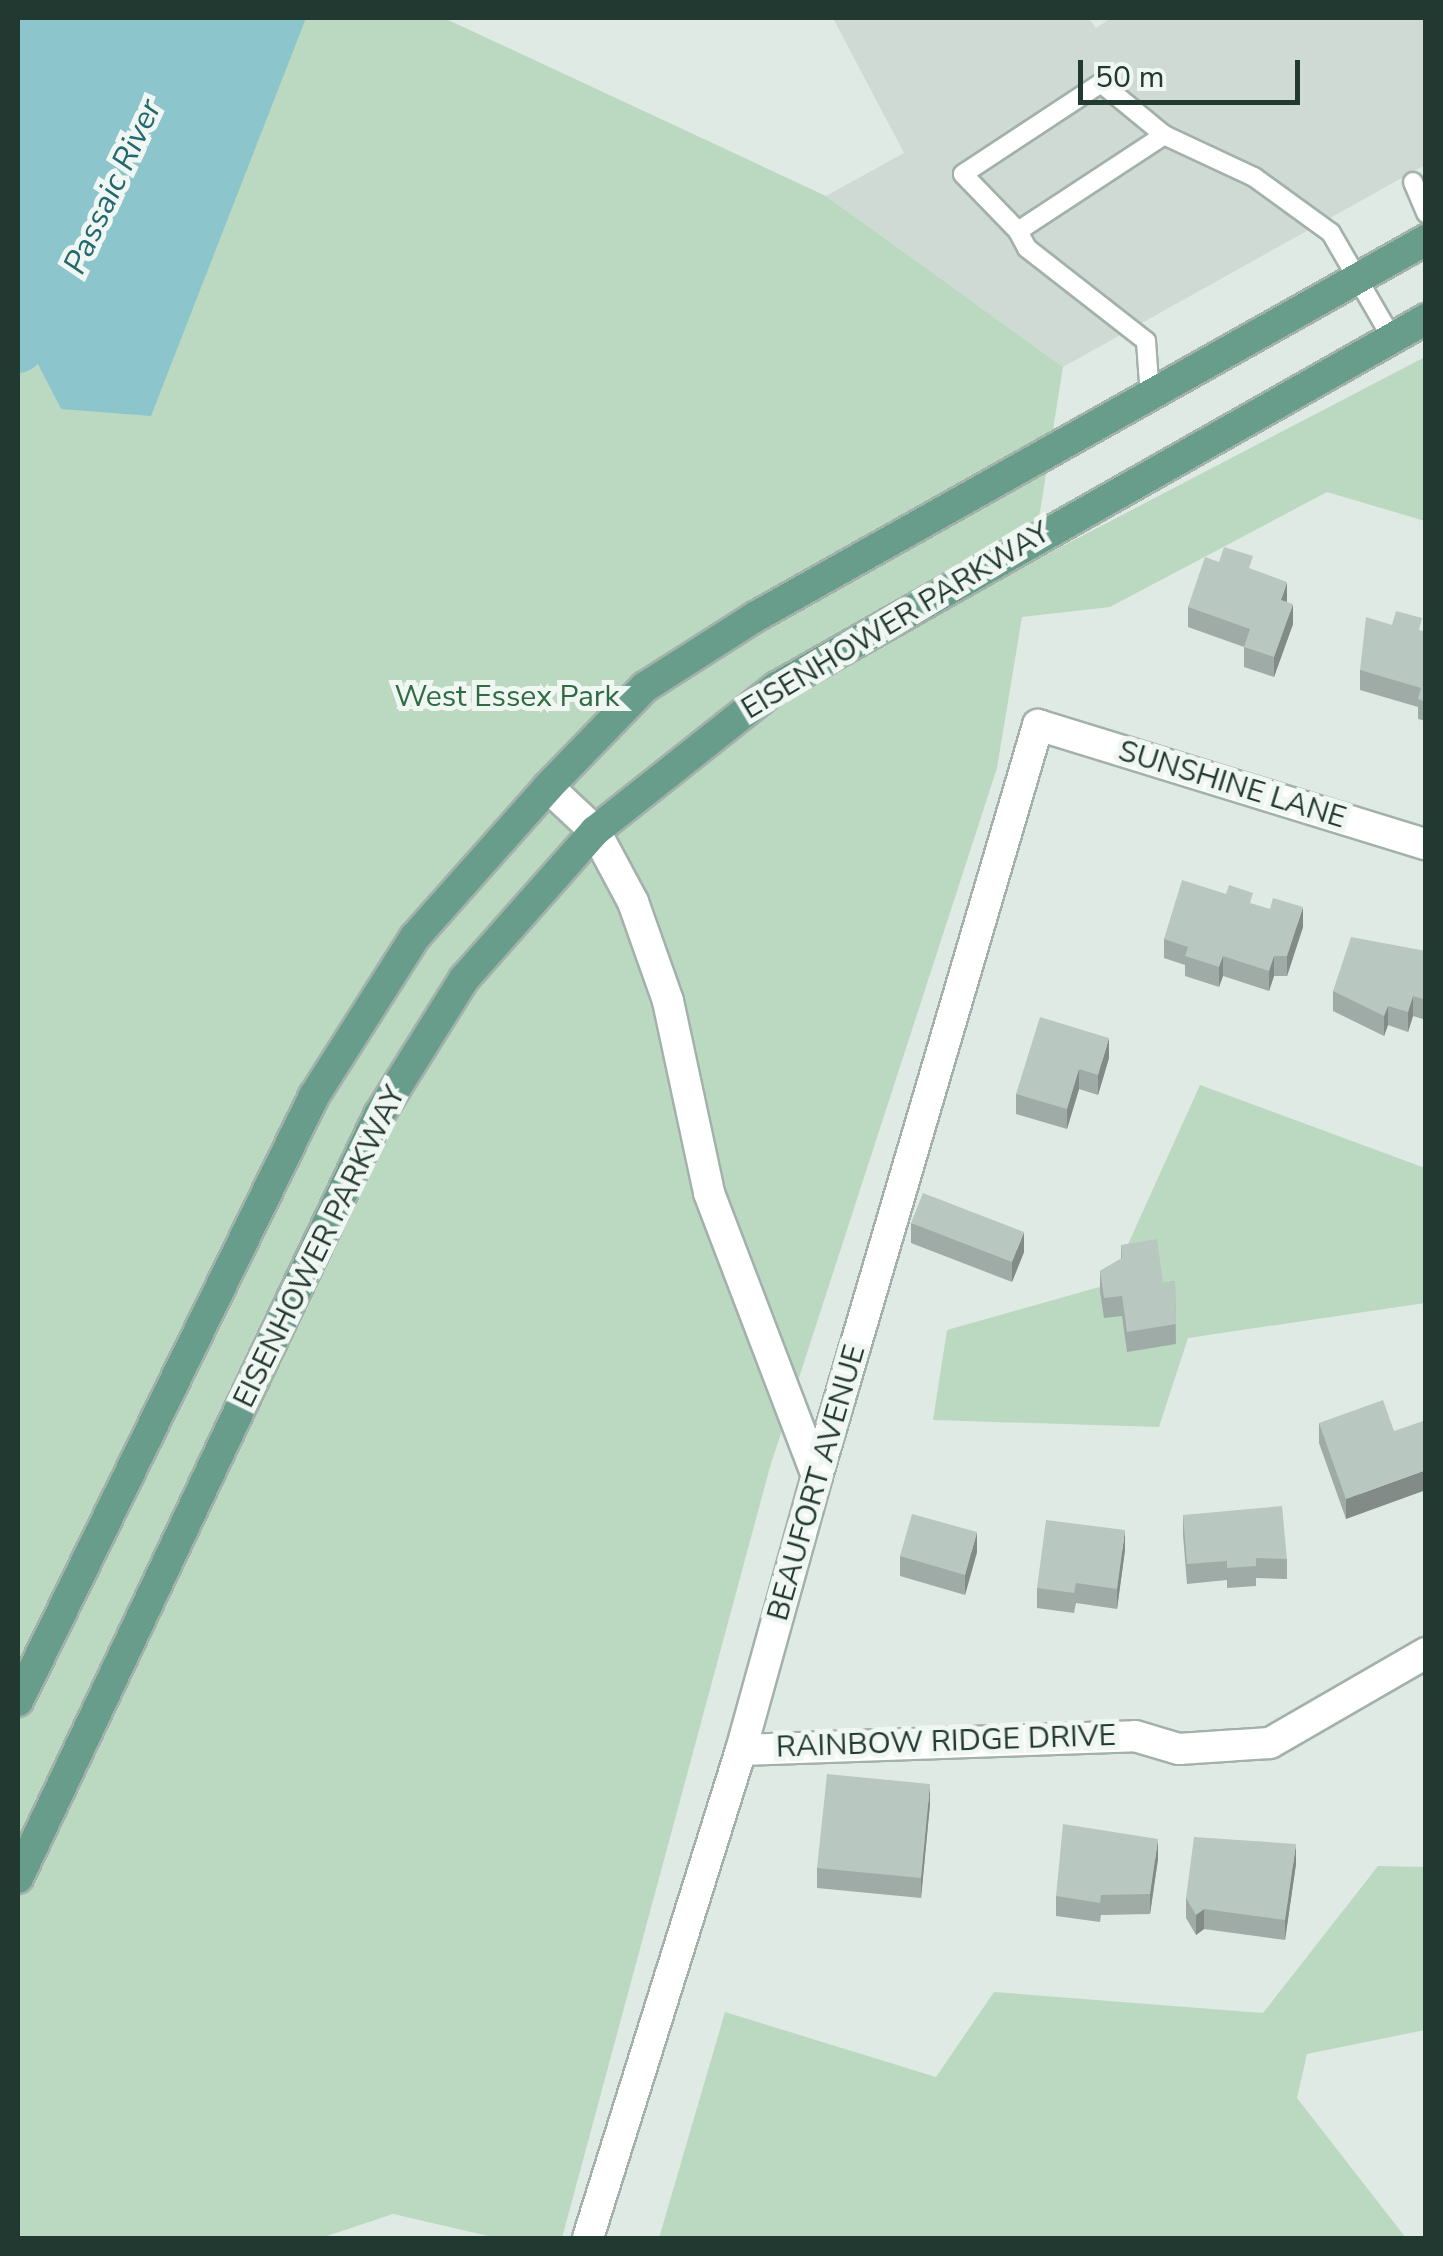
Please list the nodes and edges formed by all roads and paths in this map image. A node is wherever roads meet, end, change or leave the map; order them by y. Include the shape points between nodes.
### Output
1 (1164, 135) junction
2 (1413, 182) dead end
3 (1426, 213) edge
4 (1018, 231) junction
5 (1426, 240) edge
6 (1362, 279) junction
7 (1426, 319) edge
8 (1393, 340) junction
9 (1150, 396) junction
10 (1038, 725) joint
11 (548, 787) junction
12 (595, 831) junction
13 (1426, 844) edge
14 (817, 1476) junction
15 (1426, 1653) edge
16 (18, 1701) edge
17 (741, 1750) junction
18 (18, 1878) edge
19 (588, 2238) edge

1 - 4 lane
1 - 4 lane via 1101,83 963,174
1 - 6 lane via 1254,178 1315,222
2 - 3 lane
4 - 9 lane via 1027,248 1146,341
5 - 6 main road
6 - 8 lane
6 - 9 main road
7 - 8 main road, EISENHOWER PARKWAY
8 - 12 main road, EISENHOWER PARKWAY via 1035,535 777,687
9 - 11 main road via 755,617 661,677
10 - 13 street, SUNSHINE LANE
10 - 14 street, BEAUFORT AVENUE
11 - 12 street
11 - 16 main road via 415,937 314,1096
12 - 14 street via 659,968 708,1194
12 - 18 main road, EISENHOWER PARKWAY via 464,979 379,1115
14 - 17 street, BEAUFORT AVENUE
15 - 17 street, RAINBOW RIDGE DRIVE via 1270,1742 1179,1748 1135,1736
17 - 19 street, BEAUFORT AVENUE

